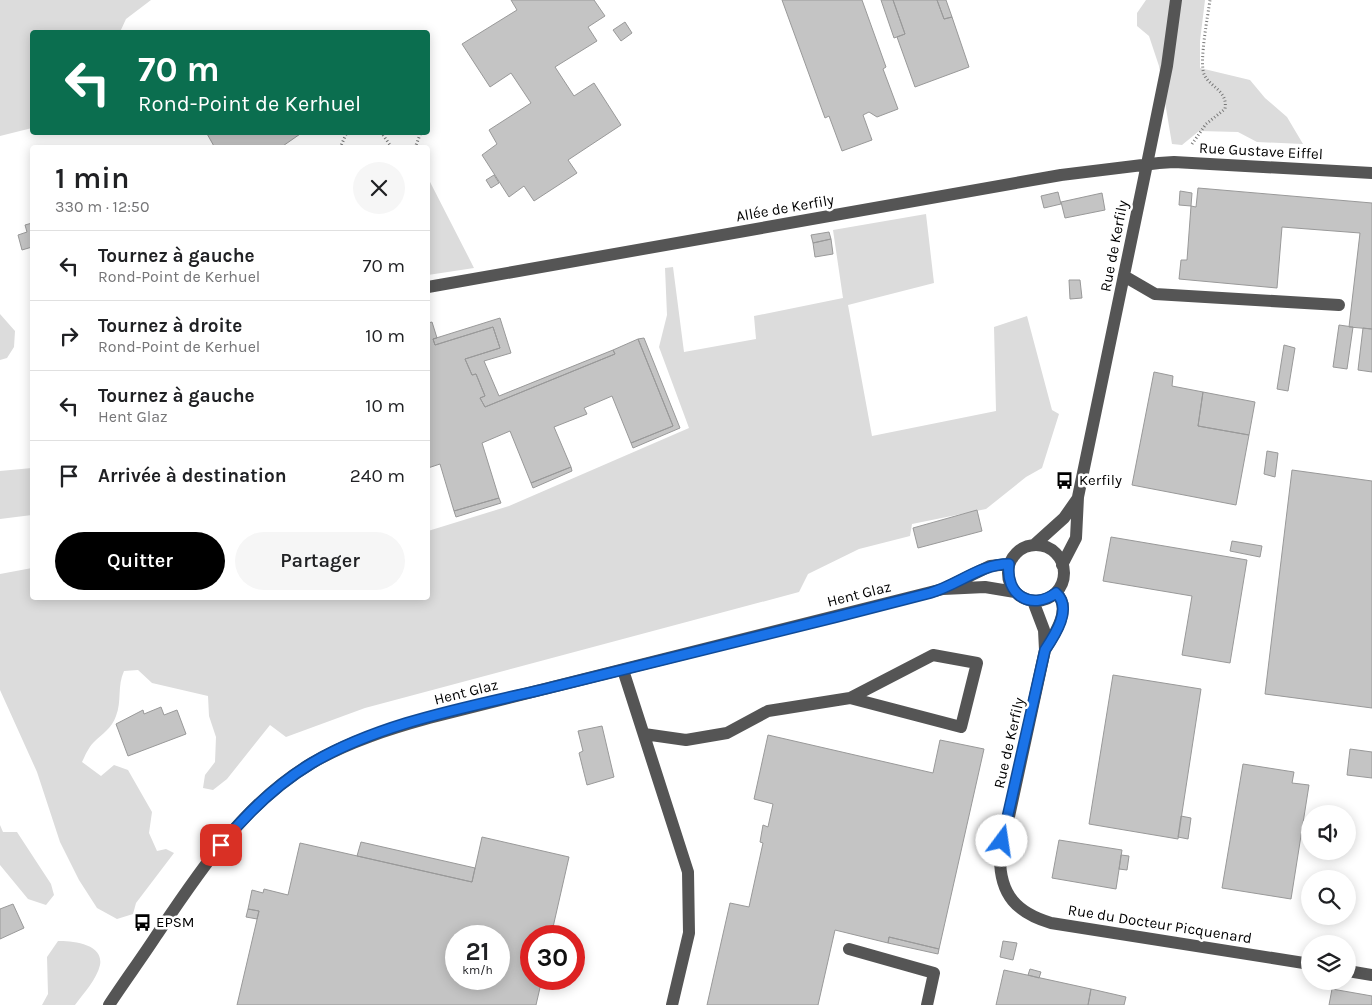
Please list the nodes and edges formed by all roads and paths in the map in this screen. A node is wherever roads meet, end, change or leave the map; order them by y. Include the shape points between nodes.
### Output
1 (1176, 0) edge
2 (1210, 0) edge
3 (1186, 162) junction
4 (1147, 164) junction
5 (1372, 173) edge
6 (1124, 276) junction
7 (430, 287) edge
8 (1338, 305) dead end
9 (1078, 497) junction
10 (1034, 545) junction
11 (1009, 564) junction
12 (1062, 565) junction
13 (943, 589) junction
14 (1015, 592) junction
15 (1056, 593) junction
16 (1033, 601) junction
17 (1045, 650) junction
18 (623, 670) junction
19 (850, 698) junction
20 (644, 734) junction
21 (1012, 899) joint
22 (849, 948) dead end
23 (1301, 963) edge
24 (1356, 972) edge
25 (1372, 975) edge
26 (109, 1005) edge
27 (672, 1005) edge
28 (928, 1005) edge

1 - 4 street, Rue de Kerfily via 1167,66
2 - 3 path via 1203,67 1226,104 1225,109 1206,124 1188,147
3 - 4 street, Rue Gustave Eiffel
3 - 5 street, Rue Gustave Eiffel
4 - 6 street, Rue de Kerfily
4 - 7 street, Allée de Kerfily via 1061,175
6 - 8 street via 1155,294
6 - 9 street, Rue de Kerfily
9 - 10 street, Rue de Kerfily via 1064,518
9 - 12 street, Rue de Kerfily via 1076,538
10 - 11 street via 1019,551
10 - 12 street via 1052,550
11 - 13 street, Hent Glaz via 990,566
11 - 14 street via 1009,579
12 - 15 street via 1063,580
13 - 14 street, Hent Glaz via 985,587
13 - 18 street, Hent Glaz
14 - 16 street
15 - 16 street
15 - 17 street, Rue de Kerfily via 1060,596 1062,616
16 - 17 street, Rue de Kerfily via 1044,630
17 - 21 street, Rue de Kerfily via 1000,858 1002,882
18 - 20 street
18 - 26 street, Hent Glaz via 387,730 333,752 294,774 264,798 230,834
19 - 19 street via 933,655 977,663 961,727
19 - 20 street via 768,712 727,732 686,740
20 - 27 street via 688,872 689,933
21 - 23 street, Rue du Docteur Picquenard via 1025,913 1051,922
22 - 28 street via 934,973
24 - 25 street

